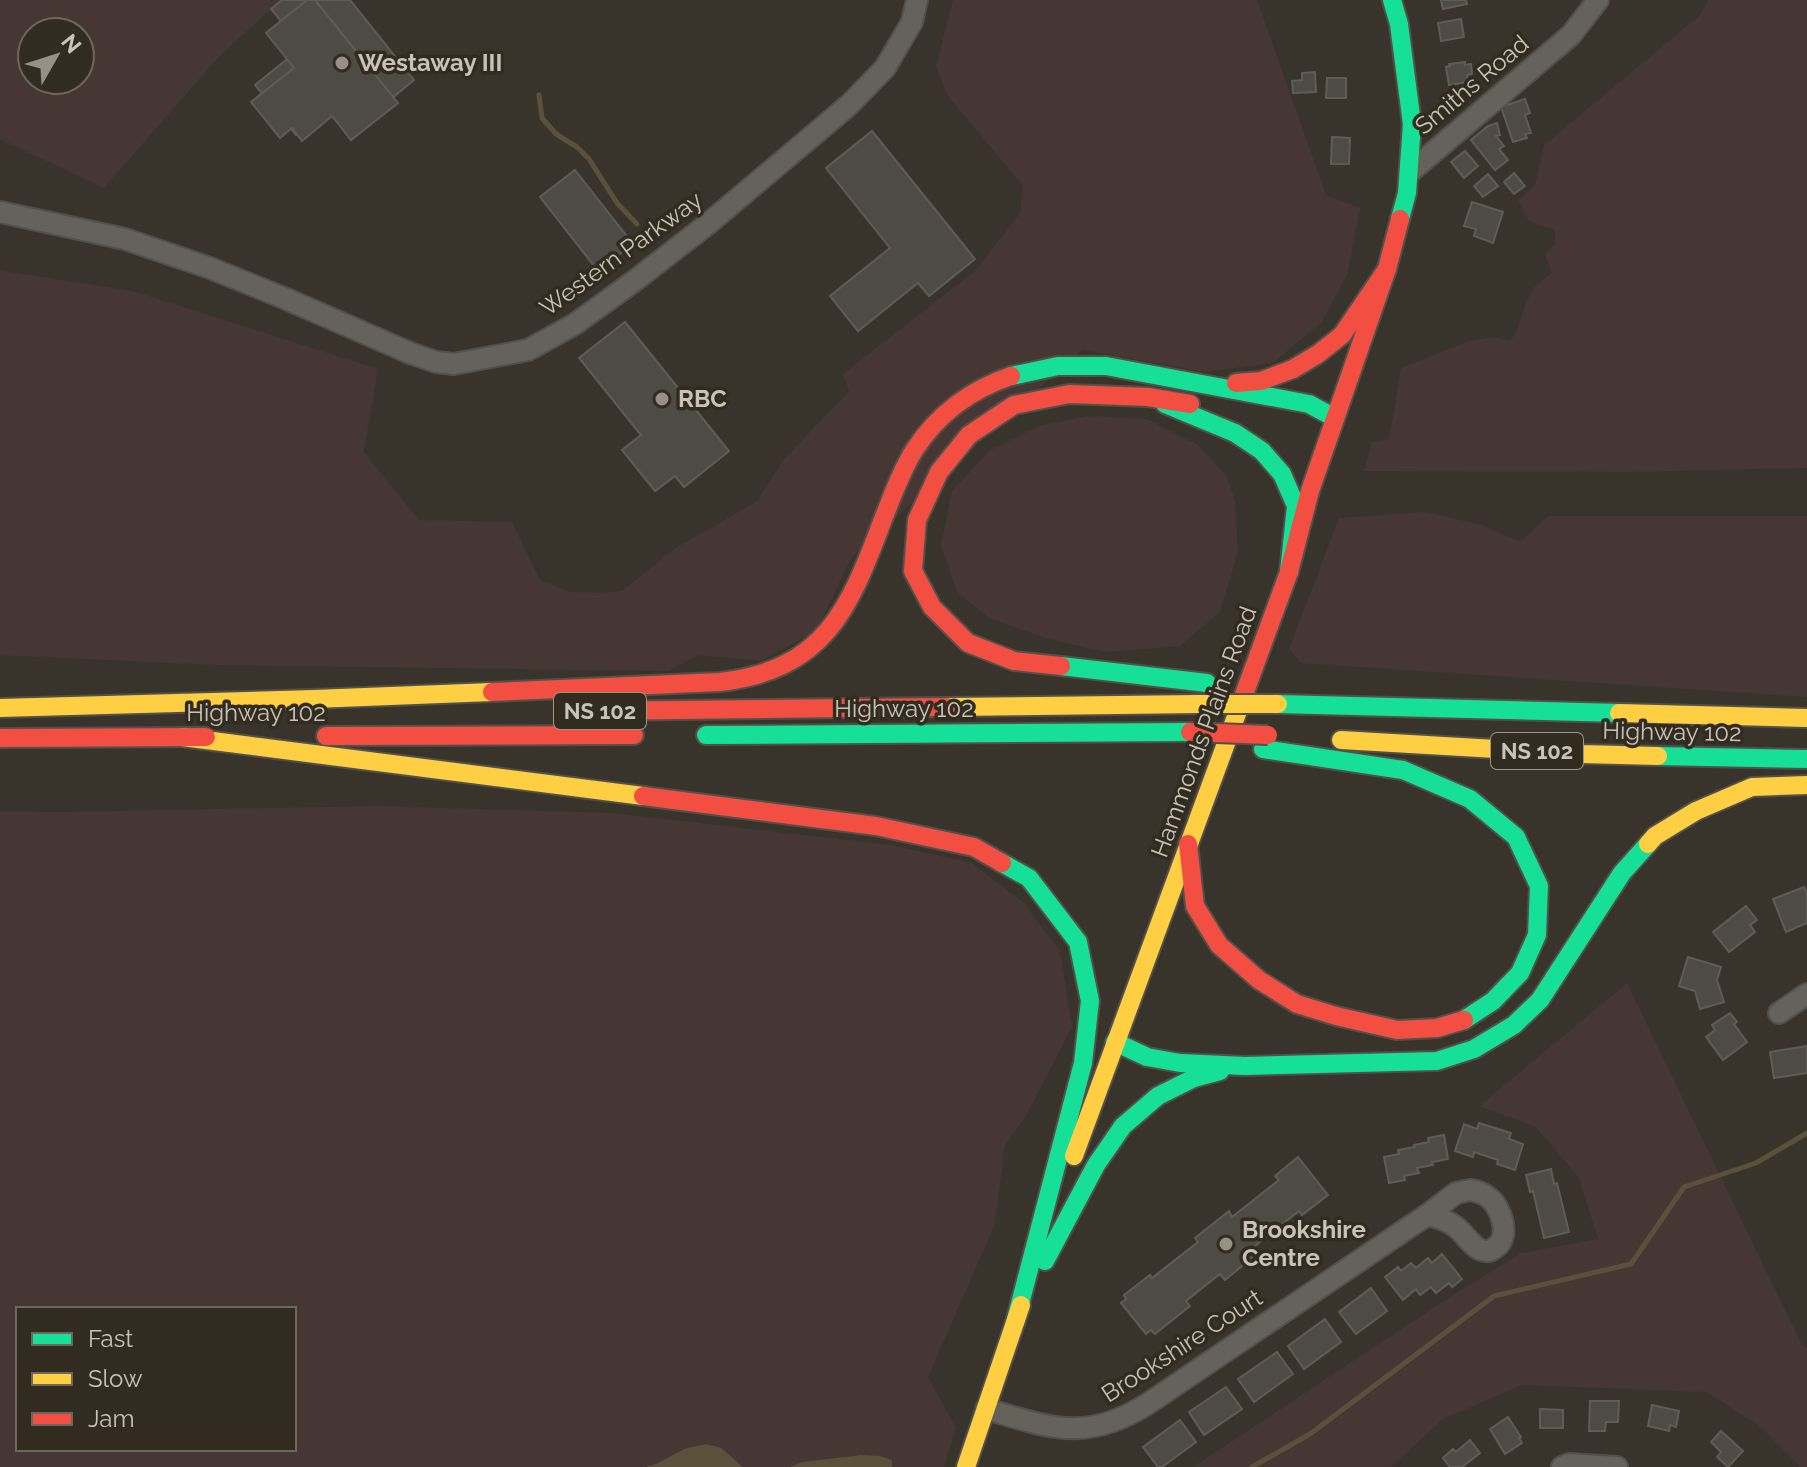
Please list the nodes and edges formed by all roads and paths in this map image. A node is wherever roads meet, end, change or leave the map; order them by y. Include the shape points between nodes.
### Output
1 (917, 0) edge
2 (1392, 0) edge
3 (1598, 0) edge
4 (1410, 172) junction
5 (0, 212) edge
6 (1387, 269) junction
7 (1212, 386) junction
8 (1148, 397) junction
9 (1225, 410) dead end
10 (1335, 418) junction
11 (1302, 422) dead end
12 (1289, 572) junction
13 (1269, 684) dead end
14 (1326, 687) dead end
15 (0, 709) edge
16 (576, 711) dead end
17 (416, 713) dead end
18 (1664, 713) junction
19 (1807, 718) edge
20 (646, 735) dead end
21 (694, 735) dead end
22 (182, 737) junction
23 (1299, 737) dead end
24 (0, 738) edge
25 (1330, 739) dead end
26 (1266, 742) junction
27 (1807, 759) edge
28 (1807, 785) edge
29 (1188, 844) junction
30 (1807, 994) edge
31 (1779, 1013) dead end
32 (1115, 1042) junction
33 (1245, 1066) junction
34 (1427, 1215) dead end
35 (1017, 1316) junction
36 (986, 1409) junction
37 (966, 1467) edge
38 (1562, 1467) edge
39 (1617, 1467) edge

1 - 5 street, Western Parkway via 912,22 885,68 849,105 633,282 528,350 454,364 436,362 210,268 125,239
2 - 4 main road, Hammonds Plains Road via 1409,87
3 - 4 street, Smiths Road via 1571,35
4 - 6 main road, Hammonds Plains Road
6 - 7 main road via 1342,335 1318,354 1261,381
6 - 10 main road, Hammonds Plains Road
7 - 10 main road via 1309,404
7 - 15 main road via 1113,366 1061,365 1013,374 963,399 932,427 910,458 841,614 807,651 759,675 658,685
8 - 9 main road
8 - 12 main road via 1235,433 1262,451 1282,474 1296,506
8 - 13 main road via 1069,394 1014,405 969,435 939,472 917,520 913,571 932,607 968,643 1014,661 1207,683
10 - 11 main road
10 - 12 main road, Hammonds Plains Road
12 - 29 main road, Hammonds Plains Road
14 - 18 main road
15 - 17 main road, Highway 102
16 - 18 main road, Highway 102 / NS 102, bridge via 1278,704
18 - 19 main road, Highway 102 / NS 102
20 - 22 main road, Highway 102 / NS 102
21 - 26 main road, Highway 102, bridge via 1082,733
22 - 24 main road, Highway 102 / NS 102
22 - 35 main road via 876,826 974,847 1029,878 1078,942 1090,1001 1083,1063
23 - 26 main road, Highway 102
25 - 27 main road, Highway 102 / NS 102 via 1581,754
26 - 29 main road via 1403,770 1470,799 1516,837 1539,886 1537,935 1520,973 1465,1020 1437,1028 1397,1030 1297,1004 1219,945 1195,906
28 - 33 main road via 1752,787 1655,836 1622,873 1540,1000 1514,1025 1474,1049 1437,1061
29 - 32 main road, Hammonds Plains Road
30 - 31 street
32 - 33 main road via 1147,1057
32 - 35 main road, Hammonds Plains Road
33 - 35 main road via 1194,1078 1158,1096 1123,1126 1096,1165
34 - 36 street, Brookshire Court via 1121,1420 1069,1429
35 - 36 main road, Hammonds Plains Road
36 - 37 main road, Hammonds Plains Road
38 - 39 street

